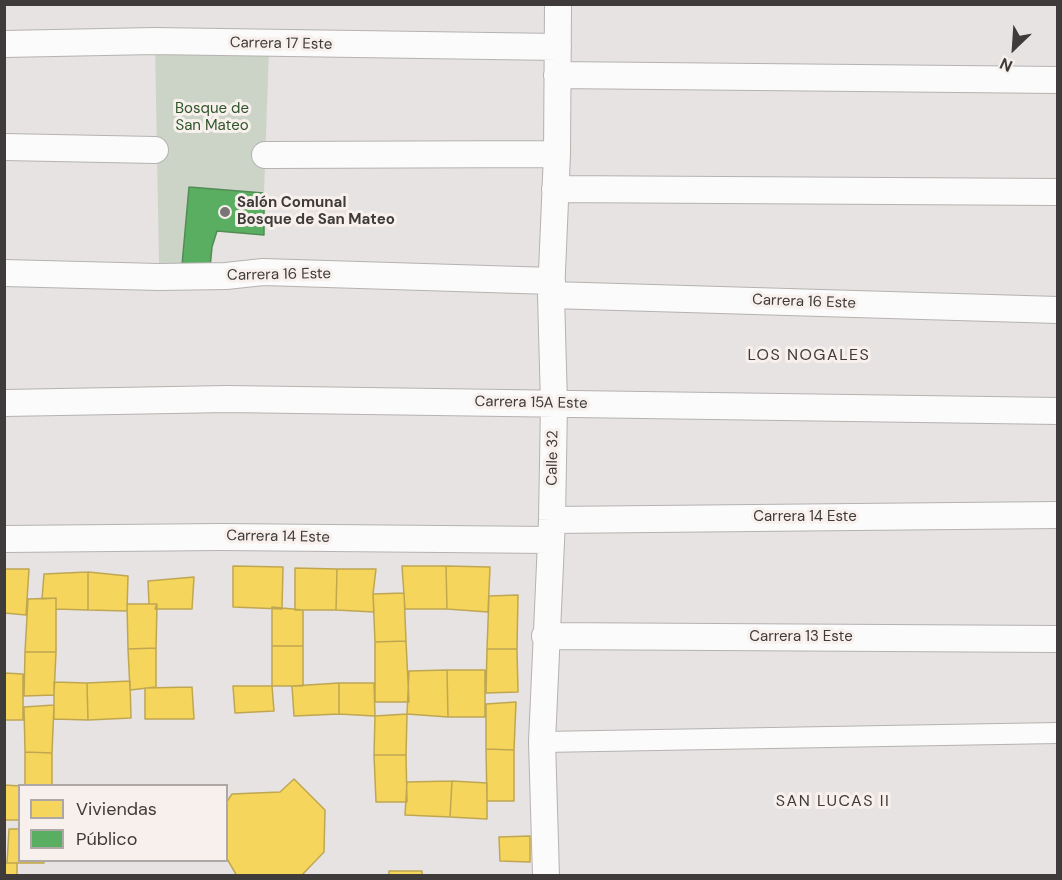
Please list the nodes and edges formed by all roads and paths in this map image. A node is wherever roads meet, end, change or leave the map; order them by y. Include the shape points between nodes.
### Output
1 (558, 4) edge
2 (4, 44) edge
3 (558, 46) junction
4 (558, 75) junction
5 (1058, 80) edge
6 (4, 147) edge
7 (155, 150) dead end
8 (557, 154) junction
9 (265, 155) dead end
10 (555, 189) junction
11 (1058, 192) edge
12 (4, 273) edge
13 (552, 288) junction
14 (1058, 310) edge
15 (4, 402) edge
16 (554, 404) junction
17 (1058, 411) edge
18 (1058, 515) edge
19 (551, 530) junction
20 (4, 539) edge
21 (545, 636) junction
22 (1058, 639) edge
23 (1058, 733) edge
24 (542, 742) junction
25 (546, 876) edge

1 - 3 street, Calle 32
2 - 3 street, Carrera 17 Este via 154,41
3 - 4 street, Calle 32
4 - 5 street
4 - 8 street, Calle 32
6 - 7 street
8 - 9 street
8 - 10 street, Calle 32
10 - 11 street
10 - 13 street, Calle 32
12 - 13 street, Carrera 16 Este via 159,277 263,272
13 - 14 street, Carrera 16 Este
13 - 16 street, Calle 32
15 - 16 street, Carrera 15A Este via 228,399
16 - 17 street, Carrera 15A Este
16 - 19 street, Calle 32
18 - 19 street, Carrera 14 Este
19 - 20 street, Carrera 14 Este
19 - 21 street, Calle 32
21 - 22 street, Carrera 13 Este
21 - 24 street, Calle 32
23 - 24 street
24 - 25 street, Calle 32

